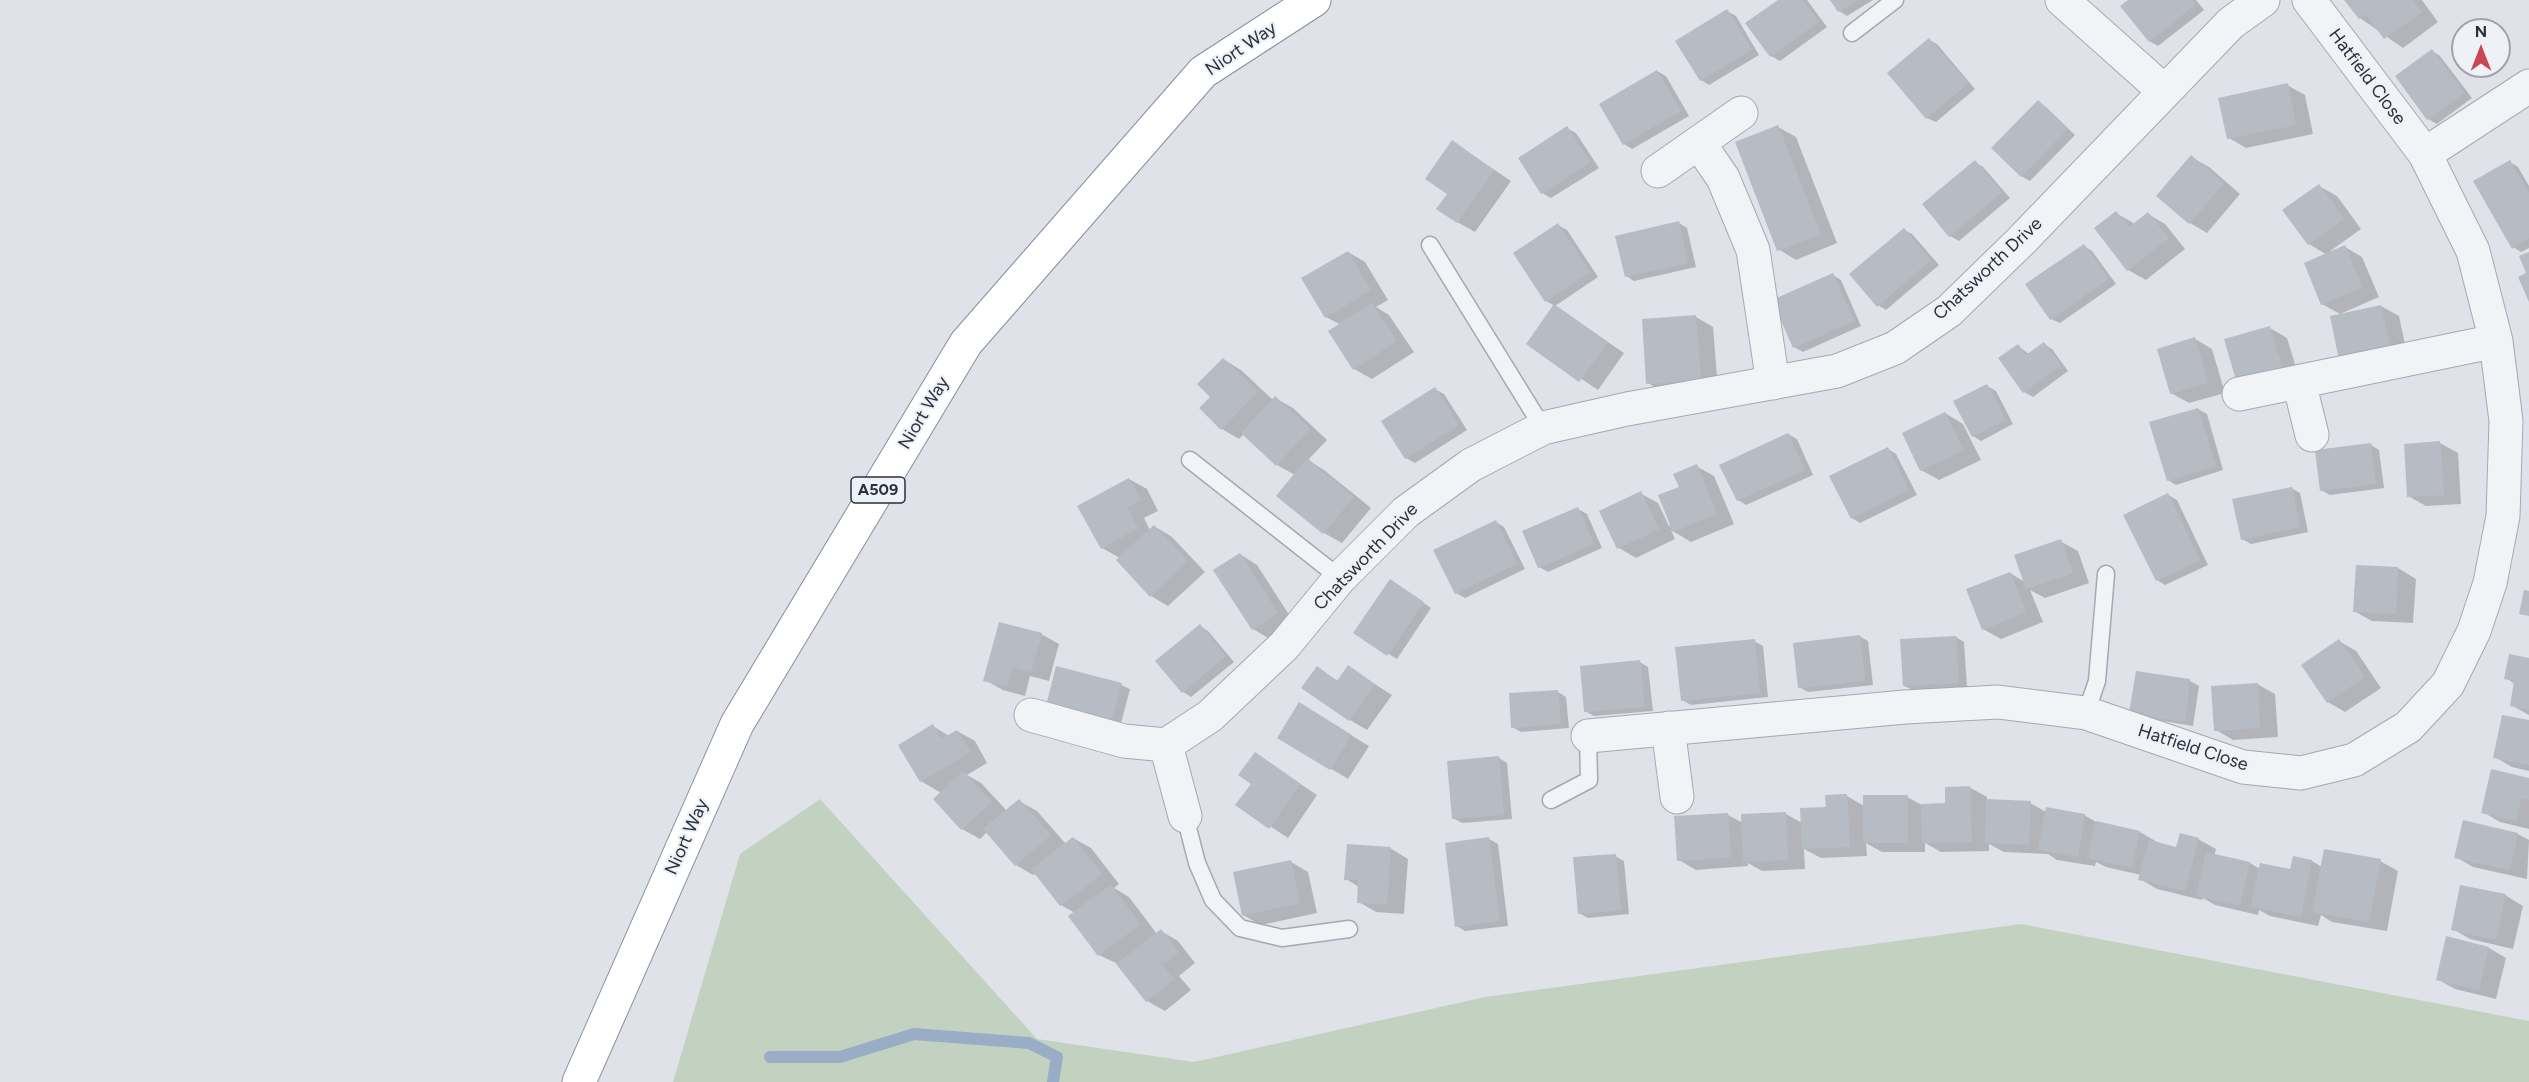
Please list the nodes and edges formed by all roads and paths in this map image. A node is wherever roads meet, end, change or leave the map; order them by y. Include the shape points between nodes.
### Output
1 (1314, 0) edge
2 (1895, 0) edge
3 (2062, 0) edge
4 (2263, 0) edge
5 (2309, 0) edge
6 (1852, 33) dead end
7 (2529, 86) edge
8 (2164, 91) junction
9 (1741, 113) dead end
10 (1699, 143) junction
11 (2425, 154) junction
12 (1658, 171) dead end
13 (1430, 245) dead end
14 (2496, 341) junction
15 (2299, 382) junction
16 (1773, 383) junction
17 (2239, 394) dead end
18 (1543, 428) junction
19 (2313, 435) dead end
20 (1190, 460) dead end
21 (2106, 574) dead end
22 (1340, 578) junction
23 (2086, 713) junction
24 (1031, 715) dead end
25 (1668, 728) junction
26 (1588, 736) joint
27 (1166, 745) junction
28 (1677, 797) dead end
29 (1551, 800) dead end
30 (1185, 816) joint
31 (1349, 928) dead end
32 (579, 1082) edge

1 - 32 highway, Niort Way / A509 via 1203,72 966,343 738,724
2 - 6 lane
3 - 8 street
4 - 8 street, Chatsworth Drive via 2231,23
5 - 11 street, Hatfield Close
7 - 11 street
8 - 16 street, Chatsworth Drive via 2021,241 1949,310 1894,348 1837,371
9 - 10 street
10 - 12 street
10 - 16 street via 1723,178 1753,250
11 - 14 street, Hatfield Close via 2473,251
13 - 18 lane
14 - 15 street
14 - 23 street, Hatfield Close via 2506,433 2503,516 2490,583 2474,631 2448,684 2408,727 2354,760 2301,773 2243,767
15 - 17 street
15 - 19 street
16 - 18 street, Chatsworth Drive
18 - 22 street, Chatsworth Drive via 1471,465 1406,512
20 - 22 lane
21 - 23 lane via 2097,681
22 - 27 street, Chatsworth Drive via 1284,646 1210,716
23 - 25 street, Hatfield Close via 1998,702
24 - 27 street via 1124,741
25 - 26 street, Hatfield Close
25 - 28 street
26 - 29 lane via 1589,780
27 - 30 street
30 - 31 lane via 1197,863 1214,900 1240,928 1282,938

